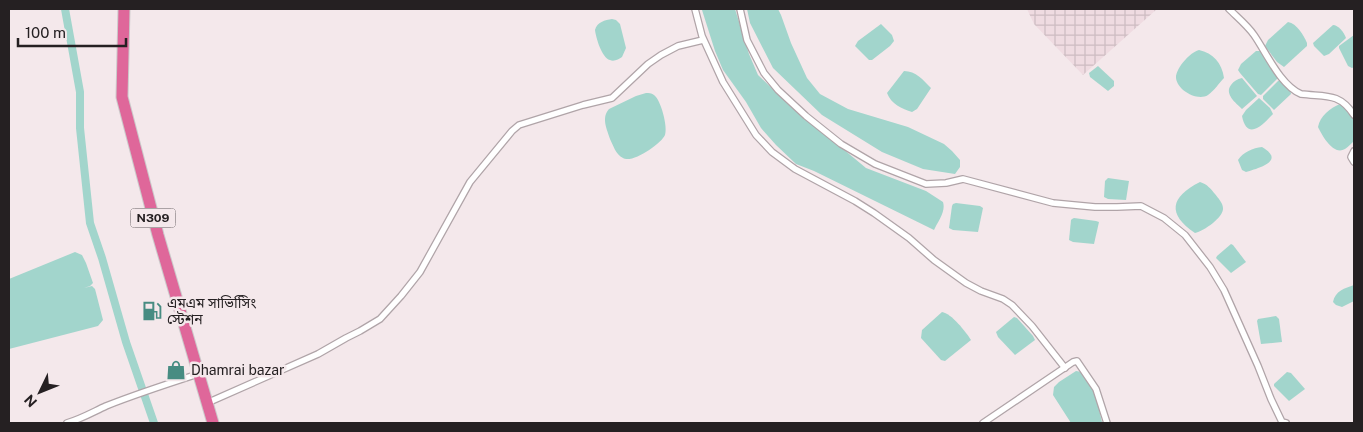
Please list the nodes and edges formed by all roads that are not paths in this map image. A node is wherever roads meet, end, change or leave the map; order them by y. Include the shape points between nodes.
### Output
1 (124, 9) edge
2 (695, 9) edge
3 (740, 9) edge
4 (1229, 9) edge
5 (704, 40) junction
6 (1354, 115) edge
7 (1354, 151) edge
8 (1354, 162) edge
9 (1065, 368) junction
10 (198, 374) junction
11 (207, 403) junction
12 (67, 423) edge
13 (213, 423) edge
14 (983, 423) edge
15 (1106, 423) edge
16 (1286, 423) edge

1 - 10 highway, N309 via 122,98
2 - 5 street
3 - 16 street via 747,40 773,84 841,144 876,164 926,184 963,179 1053,203 1095,207 1141,206 1164,218 1185,234 1224,290 1271,399 1282,422
4 - 6 street via 1253,34 1292,88 1301,94 1340,99
5 - 9 street via 741,112 772,152 795,169 874,213 966,284 1012,305
5 - 11 street via 678,46 648,64 612,98 519,125 470,182 420,272 380,319 318,354
7 - 8 street via 1351,157
9 - 14 street
9 - 15 street via 1073,362 1079,363 1096,389
10 - 11 highway, N309
10 - 12 street
11 - 13 highway, N309

